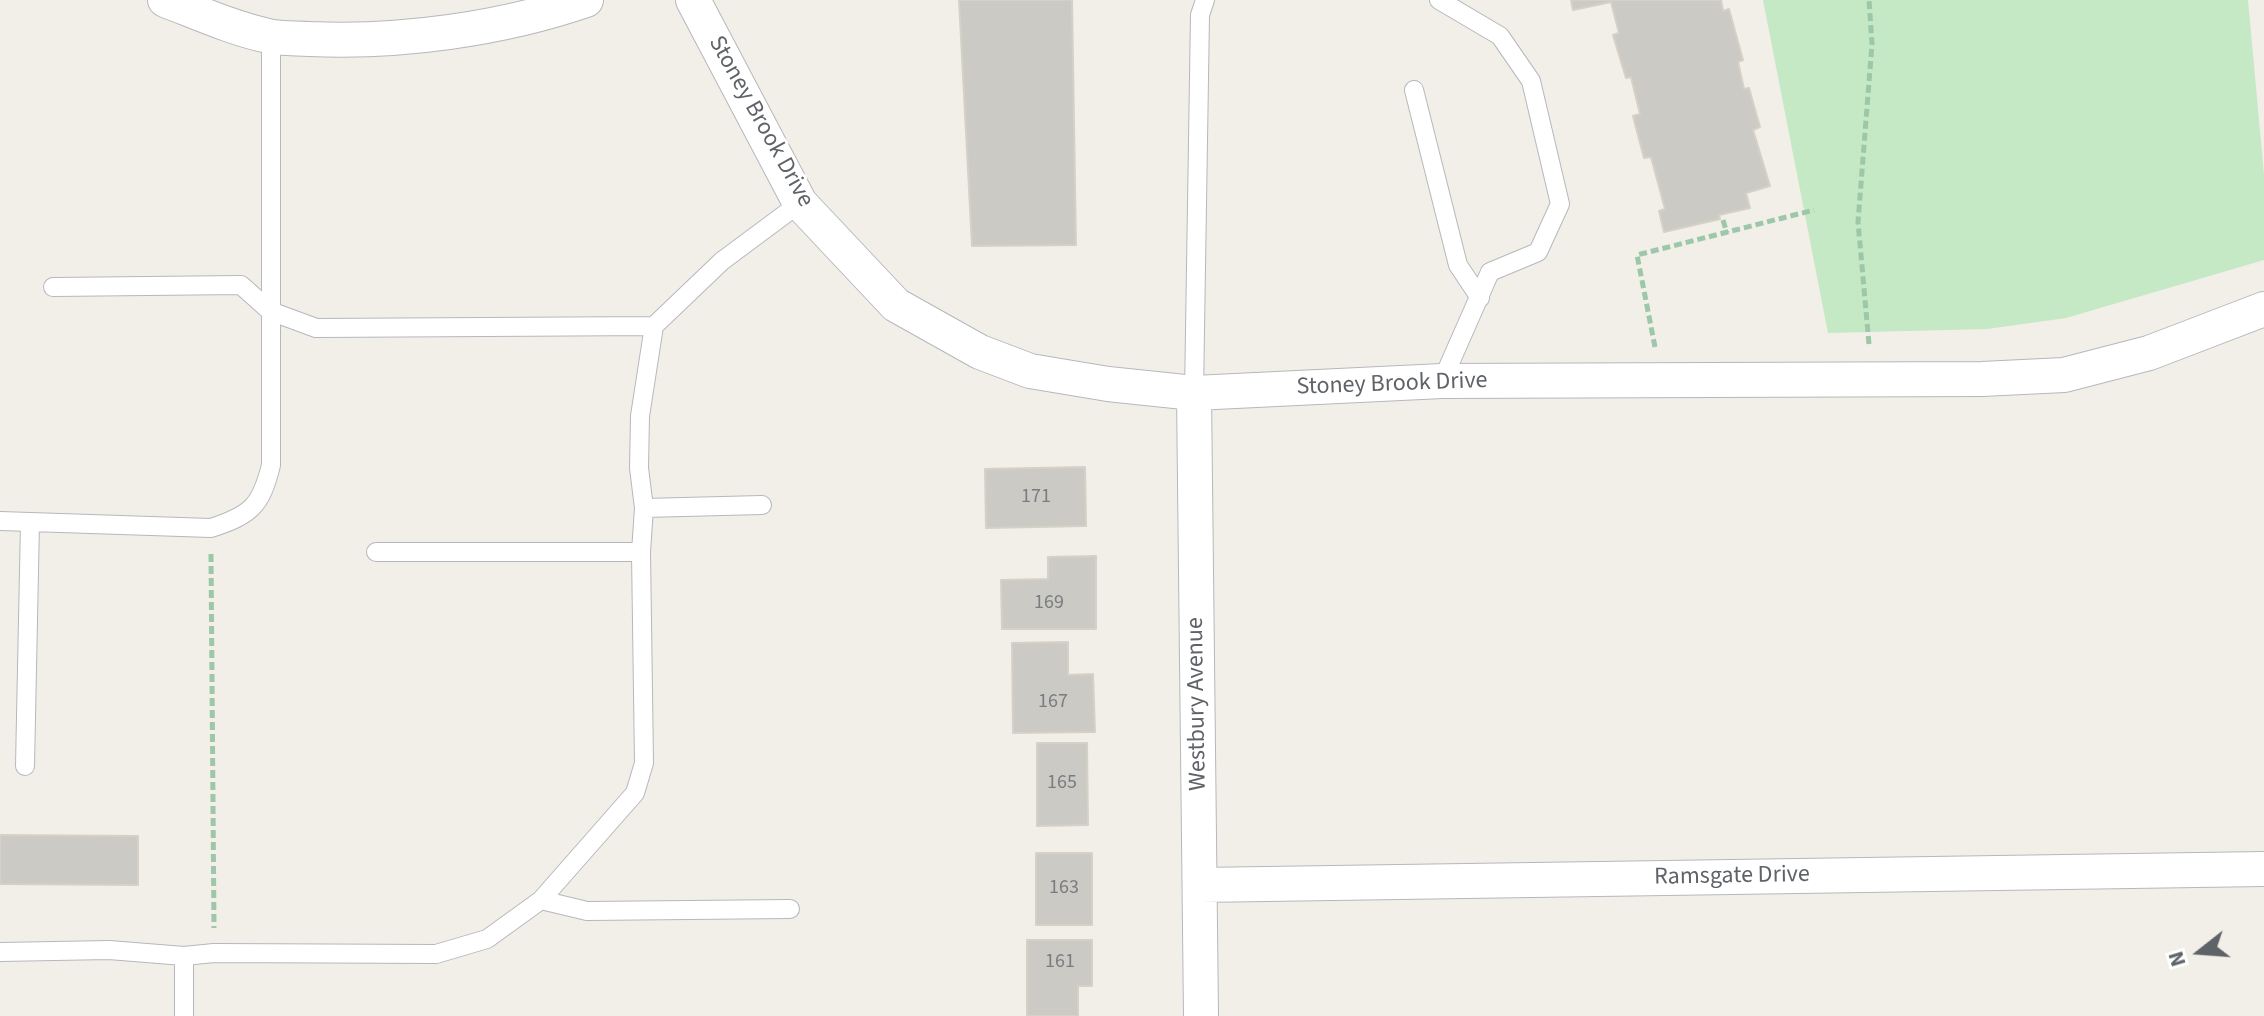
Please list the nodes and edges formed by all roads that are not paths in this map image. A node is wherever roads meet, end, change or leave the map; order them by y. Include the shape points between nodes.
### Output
1 (165, 0) edge
2 (586, 0) edge
3 (693, 0) edge
4 (1205, 0) edge
5 (1439, 0) edge
6 (271, 37) junction
7 (1414, 90) dead end
8 (800, 203) junction
9 (53, 287) dead end
10 (1480, 298) junction
11 (2264, 309) edge
12 (270, 311) junction
13 (654, 326) junction
14 (1442, 381) junction
15 (1194, 393) junction
16 (762, 505) dead end
17 (644, 508) junction
18 (0, 521) edge
19 (30, 522) junction
20 (376, 552) dead end
21 (641, 552) junction
22 (25, 766) dead end
23 (2264, 869) edge
24 (1200, 885) junction
25 (541, 900) junction
26 (790, 909) dead end
27 (0, 952) edge
28 (184, 956) junction
29 (184, 1016) edge
30 (1201, 1016) edge

1 - 6 street
2 - 6 street via 543,15 419,35
3 - 8 street, Stoney Brook Drive
4 - 15 lane via 1200,15
5 - 10 lane via 1500,36 1531,81 1560,204 1538,252 1490,272
6 - 12 lane
7 - 10 lane via 1458,265
8 - 13 lane via 722,261
8 - 15 street, Stoney Brook Drive via 896,305 980,352 1030,371
9 - 12 lane via 241,285
10 - 14 lane
11 - 14 street, Stoney Brook Drive via 2149,353 2064,375 1871,381
12 - 13 lane via 316,328
12 - 19 lane via 271,465 264,494 240,518 211,528
13 - 17 lane via 640,416
14 - 15 street, Stoney Brook Drive
15 - 24 street, Westbury Avenue
16 - 17 lane
17 - 21 lane
18 - 19 lane
19 - 22 lane
20 - 21 lane
21 - 25 lane via 644,763 635,793
23 - 24 street, Ramsgate Drive
24 - 30 street, Westbury Avenue
25 - 26 lane via 587,911
25 - 28 lane via 487,939 436,954
27 - 28 lane via 109,950
28 - 29 lane

